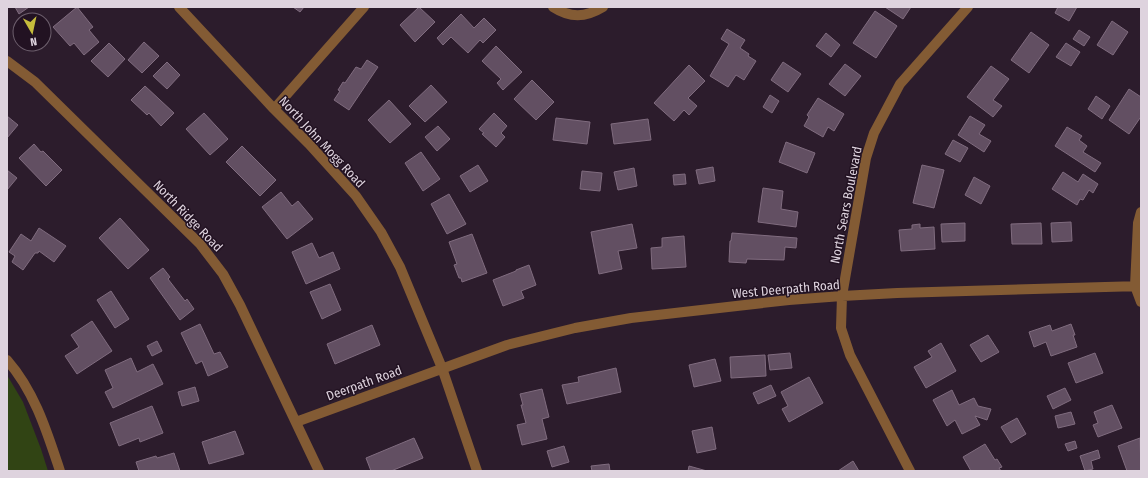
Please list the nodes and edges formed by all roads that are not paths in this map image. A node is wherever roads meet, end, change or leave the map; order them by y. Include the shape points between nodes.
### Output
1 (179, 7) edge
2 (364, 7) edge
3 (553, 7) edge
4 (602, 7) edge
5 (968, 7) edge
6 (7, 61) edge
7 (274, 109) junction
8 (1141, 212) edge
9 (1138, 286) edge
10 (842, 296) junction
11 (1141, 302) edge
12 (7, 360) edge
13 (442, 368) junction
14 (296, 422) junction
15 (60, 471) edge
16 (319, 471) edge
17 (477, 471) edge
18 (910, 471) edge

1 - 7 street, North John Mogg Road
2 - 7 street
3 - 4 street via 562,13 581,16
5 - 10 street, North Sears Boulevard via 900,84 874,133 866,158
6 - 14 street, North Ridge Road via 35,82 200,244 223,274 240,305
7 - 13 street, North John Mogg Road via 310,144 356,196 381,232 400,267
8 - 9 street via 1138,223
9 - 10 street, West Deerpath Road
9 - 11 street
10 - 13 street, West Deerpath Road via 624,319 576,328 507,346
10 - 18 street, North Sears Boulevard via 841,328 850,355
12 - 15 street via 30,393
13 - 14 street, Deerpath Road
13 - 17 street, North John Mogg Road
14 - 16 street, North Ridge Road

